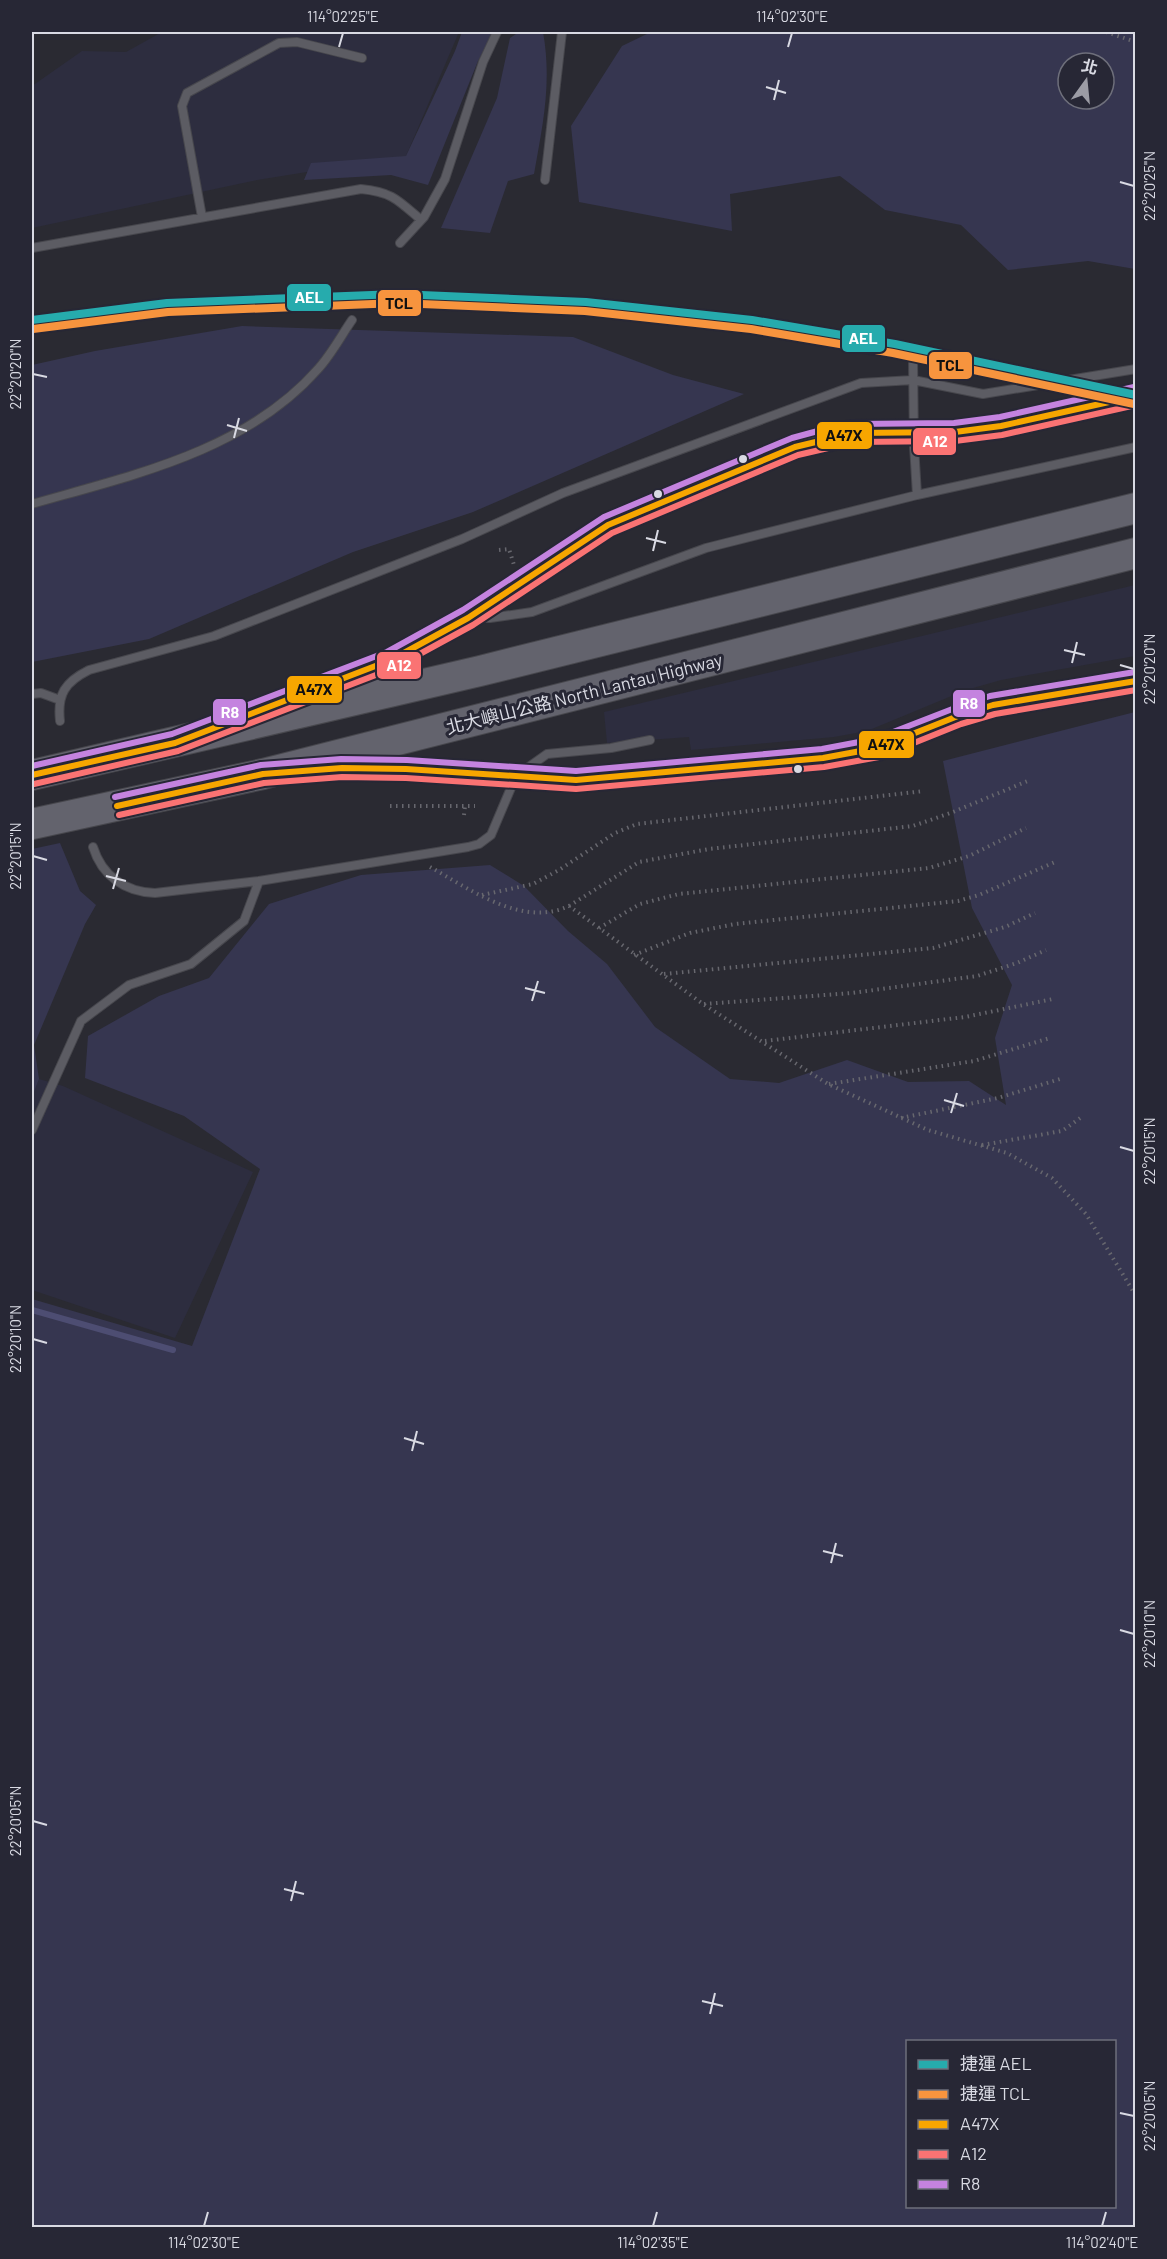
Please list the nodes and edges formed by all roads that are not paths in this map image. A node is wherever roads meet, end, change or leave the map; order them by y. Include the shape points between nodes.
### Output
1 (497, 32) edge
2 (562, 32) edge
3 (362, 58) dead end
4 (545, 180) dead end
5 (202, 217) junction
6 (421, 220) junction
7 (400, 243) dead end
8 (32, 248) edge
9 (352, 320) dead end
10 (913, 357) dead end
11 (1136, 369) edge
12 (913, 380) junction
13 (1136, 396) edge
14 (914, 432) junction
15 (1136, 447) edge
16 (917, 495) junction
17 (32, 504) edge
18 (1136, 508) edge
19 (1136, 553) edge
20 (468, 618) junction
21 (1136, 681) edge
22 (32, 694) edge
23 (60, 700) junction
24 (60, 721) dead end
25 (650, 740) dead end
26 (175, 743) junction
27 (263, 774) junction
28 (32, 775) edge
29 (516, 776) junction
30 (32, 824) edge
31 (93, 847) dead end
32 (259, 881) junction
33 (32, 1130) edge

1 - 6 lane via 483,62 445,179
2 - 4 lane
3 - 5 lane via 297,42 279,43 187,93 182,106
5 - 6 lane via 361,189 383,191
5 - 8 lane
6 - 7 lane
9 - 17 lane via 320,368 287,400 238,434 142,472
10 - 12 lane
11 - 12 lane via 983,394
12 - 14 lane
12 - 23 lane via 861,383 563,493 462,538 214,636 96,667 74,678
13 - 14 lane via 1001,427
14 - 16 lane
14 - 20 lane via 853,433 822,439 651,505 608,525
15 - 16 lane
16 - 20 lane via 706,548 532,612
18 - 26 highway
19 - 27 highway, 北大嶼山公路 North Lantau Highway
20 - 26 lane via 391,660
21 - 29 lane via 993,705 851,754 587,780
22 - 23 lane
23 - 24 lane
25 - 29 lane via 547,754
26 - 28 highway
27 - 29 lane via 342,768
27 - 30 highway, 北大嶼山公路 North Lantau Highway
29 - 32 lane via 496,828 486,841
31 - 32 lane via 97,860 114,880 142,892
32 - 33 lane via 244,921 191,964 129,985 81,1021

